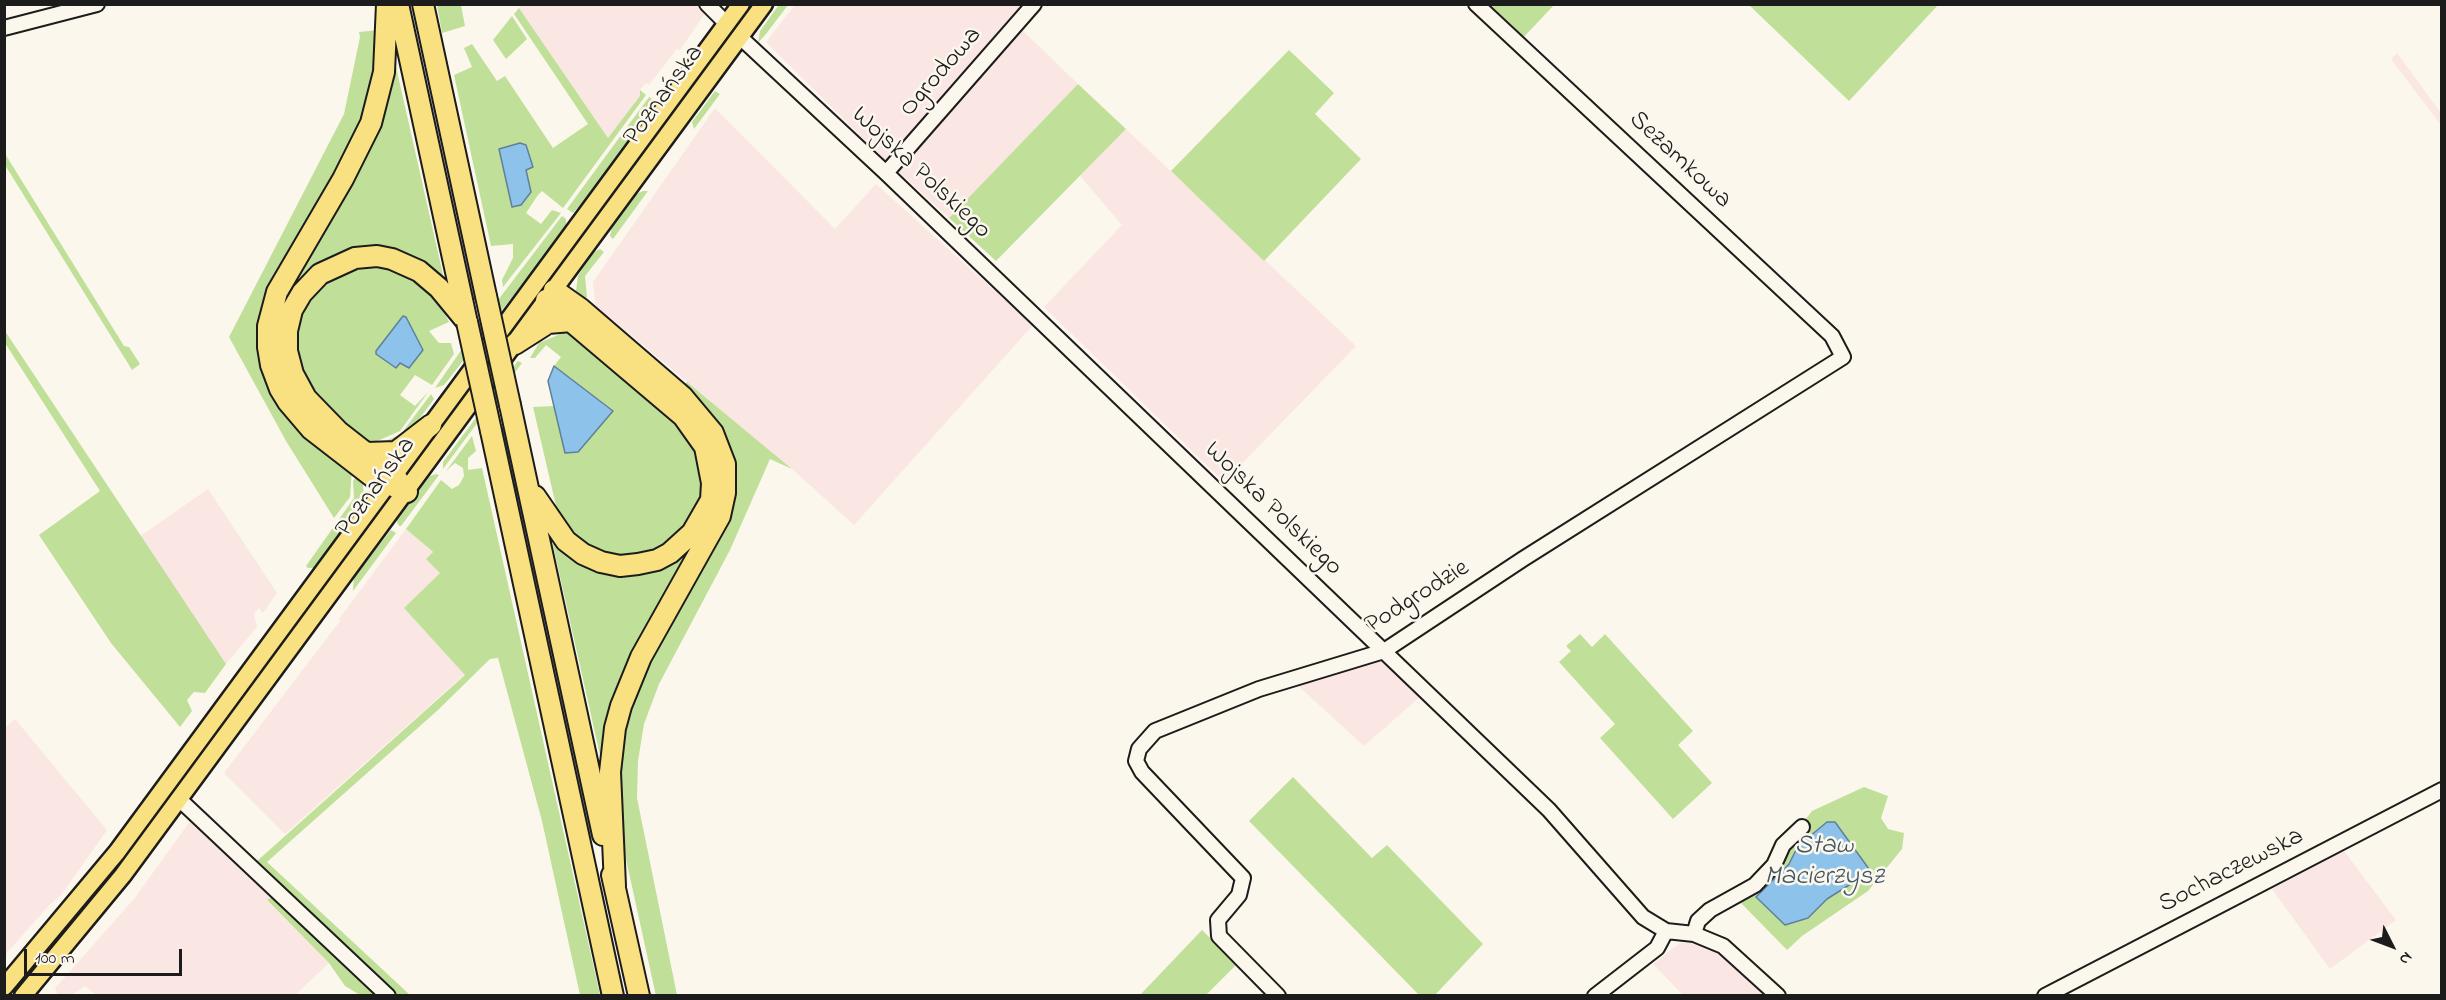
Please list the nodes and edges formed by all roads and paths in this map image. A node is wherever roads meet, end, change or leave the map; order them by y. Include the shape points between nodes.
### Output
1 (97, 4) edge
2 (387, 4) edge
3 (398, 4) edge
4 (423, 4) edge
5 (707, 4) edge
6 (741, 4) edge
7 (764, 4) edge
8 (1034, 4) edge
9 (1476, 4) edge
10 (727, 24) junction
11 (4, 28) edge
12 (740, 37) junction
13 (886, 172) junction
14 (535, 284) junction
15 (550, 295) junction
16 (571, 321) junction
17 (467, 322) junction
18 (515, 344) junction
19 (1843, 357) joint
20 (431, 425) junction
21 (367, 453) junction
22 (391, 480) junction
23 (528, 483) junction
24 (406, 492) junction
25 (1384, 651) junction
26 (2442, 790) edge
27 (179, 799) junction
28 (1802, 827) dead end
29 (615, 886) junction
30 (1666, 931) junction
31 (1694, 934) junction
32 (4, 987) edge
33 (22, 996) edge
34 (388, 996) edge
35 (613, 996) edge
36 (639, 996) edge
37 (1278, 996) edge
38 (1595, 996) edge
39 (1778, 996) edge
40 (2045, 996) edge

1 - 11 street
2 - 22 highway via 384,72 371,123 277,292 268,326 268,346 280,389 298,415 373,477
3 - 17 highway
4 - 23 highway, bridge
5 - 10 street
6 - 10 main road, Poznańska
7 - 12 main road, Poznańska
8 - 13 street, Ogrodowa
9 - 19 street, Sezamkowa via 1832,336
10 - 14 main road, Poznańska
12 - 13 street, Wojska Polskiego
12 - 15 main road, Poznańska
13 - 25 street, Wojska Polskiego
14 - 15 main road
14 - 20 main road, Poznańska
15 - 16 highway
15 - 18 main road, Poznańska
15 - 29 highway via 581,309 682,396 713,433 725,464 726,493 720,516 642,657 618,717 610,772
16 - 18 highway via 548,323
16 - 23 highway via 692,427 705,447 711,468 711,500 692,533 670,553 657,560 620,566 600,562 566,541
17 - 21 highway via 420,271 377,256 337,264 320,274 302,293 292,310 287,331 293,374 321,416
17 - 35 highway, bridge
18 - 24 main road, Poznańska
19 - 25 street, Podgrodzie
20 - 21 highway via 401,449
20 - 22 main road, Poznańska
21 - 22 highway
22 - 24 highway
22 - 32 main road, Poznańska via 117,852
23 - 29 highway
24 - 27 main road, Poznańska
25 - 30 street, Wojska Polskiego via 1549,810 1643,917
25 - 37 street, Podgrodzie via 1259,689 1186,717 1155,731 1139,749 1136,761 1142,772 1243,878 1239,895 1218,920 1219,936
26 - 40 street, Sochaczewska
27 - 33 main road, Poznańska via 83,926
27 - 34 street
28 - 31 street via 1783,845 1774,864 1755,885 1710,910 1698,921
29 - 36 highway
30 - 31 street, Wojska Polskiego
30 - 38 street via 1657,948
31 - 39 street, Wojska Polskiego via 1724,946

